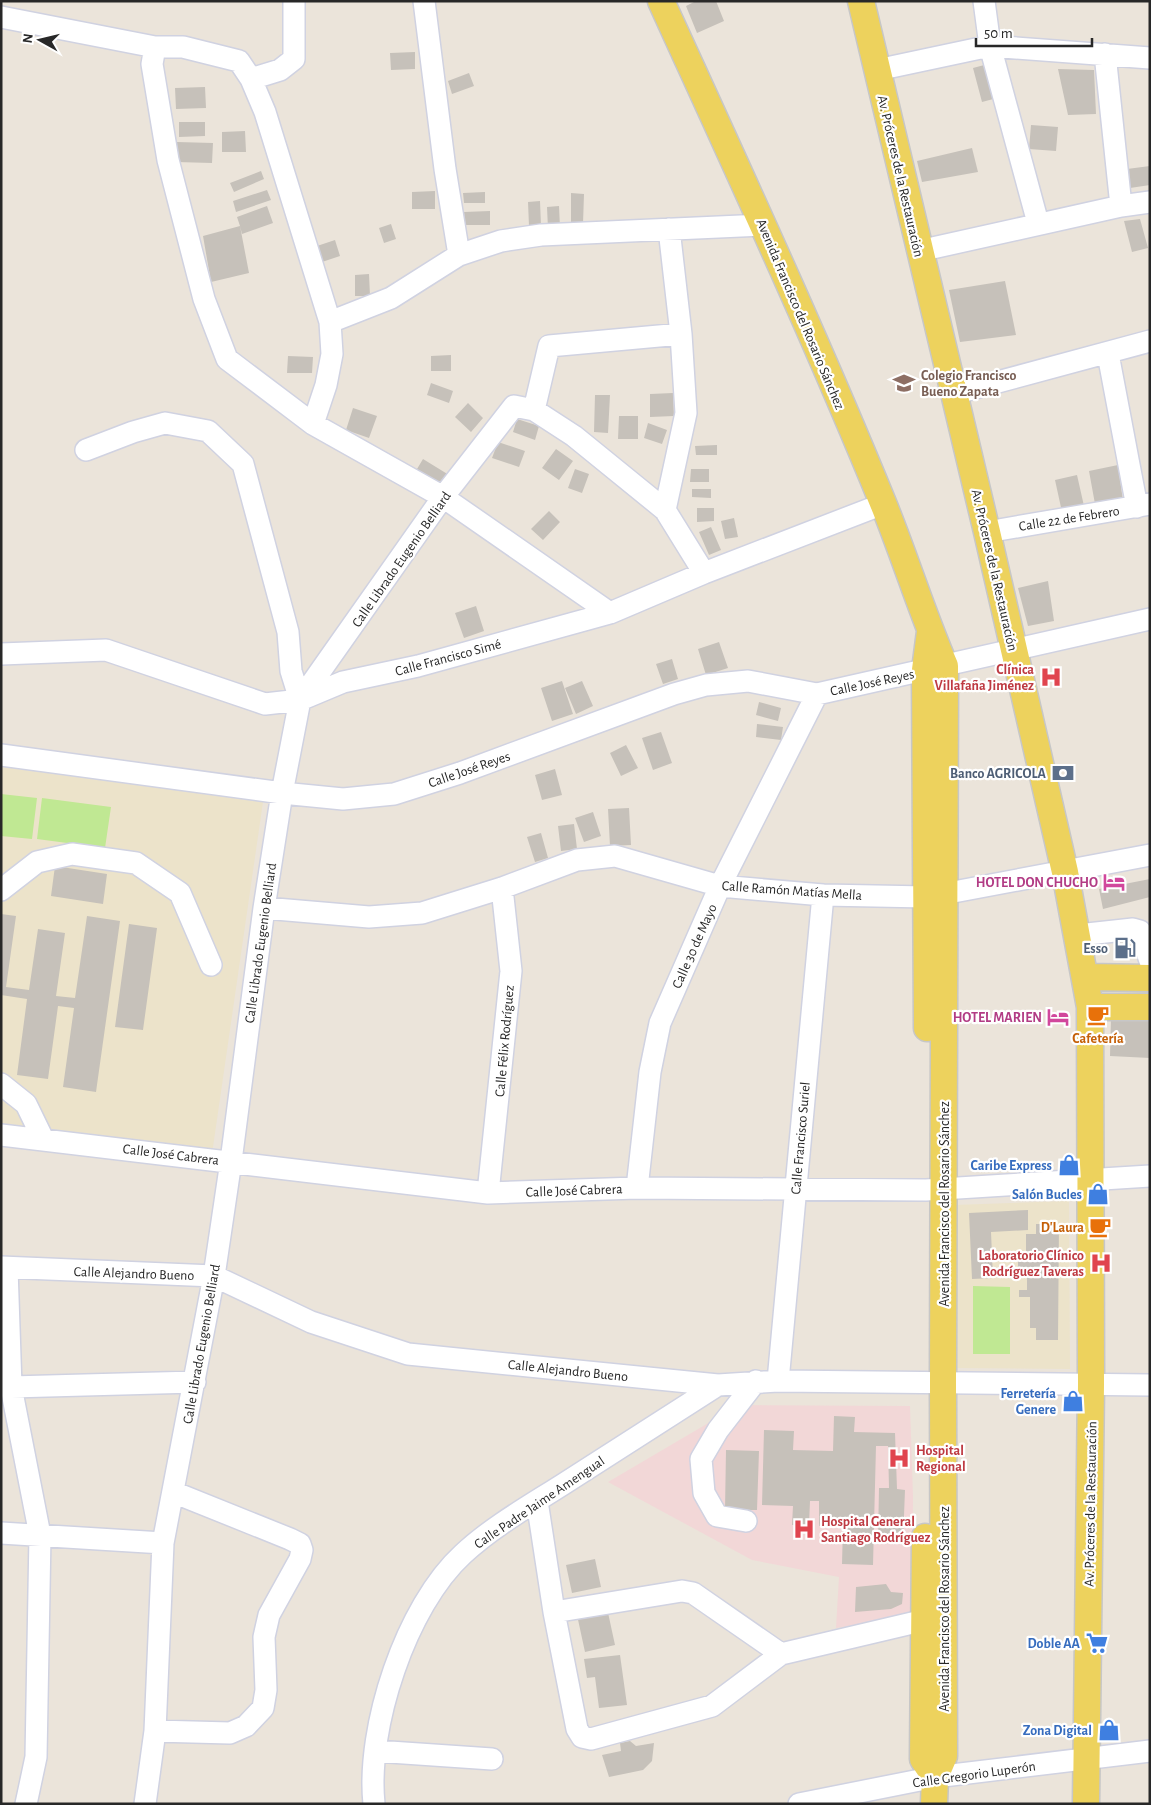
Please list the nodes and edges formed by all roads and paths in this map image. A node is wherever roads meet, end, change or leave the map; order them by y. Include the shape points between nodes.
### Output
1 (294, 1) edge
2 (424, 1) edge
3 (661, 1) edge
4 (861, 1) edge
5 (984, 1) edge
6 (1, 17) edge
7 (990, 46) junction
8 (155, 47) junction
9 (1105, 54) junction
10 (1150, 58) edge
11 (877, 70) junction
12 (251, 79) junction
13 (1150, 202) edge
14 (1121, 206) junction
15 (1038, 223) junction
16 (763, 225) junction
17 (669, 230) junction
18 (919, 250) junction
19 (459, 255) junction
20 (330, 322) junction
21 (681, 334) junction
22 (1150, 341) edge
23 (1108, 354) junction
24 (953, 394) junction
25 (534, 410) junction
26 (313, 424) junction
27 (86, 450) dead end
28 (444, 497) junction
29 (883, 504) junction
30 (1143, 506) edge
31 (665, 510) junction
32 (987, 532) junction
33 (704, 573) junction
34 (610, 613) junction
35 (1150, 619) edge
36 (1013, 649) junction
37 (1, 654) edge
38 (935, 668) junction
39 (818, 694) junction
40 (300, 700) junction
41 (1, 755) edge
42 (282, 793) junction
43 (1150, 855) edge
44 (1065, 872) junction
45 (720, 886) junction
46 (502, 888) junction
47 (1, 890) edge
48 (823, 895) junction
49 (936, 896) junction
50 (264, 908) junction
51 (1078, 935) junction
52 (1150, 962) edge
53 (211, 965) dead end
54 (1086, 977) junction
55 (1150, 978) edge
56 (1090, 1007) junction
57 (1150, 1007) edge
58 (1, 1084) edge
59 (1, 1134) edge
60 (43, 1139) junction
61 (232, 1161) junction
62 (1150, 1176) edge
63 (1091, 1181) junction
64 (637, 1188) junction
65 (935, 1189) junction
66 (795, 1190) junction
67 (488, 1193) junction
68 (4, 1267) edge
69 (214, 1276) junction
70 (756, 1381) junction
71 (778, 1381) junction
72 (195, 1382) junction
73 (934, 1383) junction
74 (1092, 1384) junction
75 (1150, 1384) edge
76 (718, 1385) junction
77 (11, 1387) junction
78 (173, 1492) junction
79 (537, 1501) junction
80 (746, 1521) dead end
81 (1, 1533) edge
82 (40, 1535) junction
83 (163, 1544) junction
84 (554, 1612) junction
85 (925, 1620) junction
86 (781, 1654) junction
87 (155, 1731) junction
88 (375, 1751) junction
89 (1150, 1751) edge
90 (492, 1759) dead end
91 (1086, 1760) junction
92 (935, 1777) junction
93 (26, 1804) edge
94 (145, 1804) edge
95 (374, 1804) edge
96 (798, 1804) edge
97 (934, 1804) edge
98 (1086, 1804) edge

1 - 12 street via 294,59 280,70
2 - 19 street
3 - 16 main road, Avenida Francisco del Rosario Sánchez
4 - 11 main road, Av. Próceres de la Restauración
5 - 7 street
6 - 8 street
7 - 9 street
7 - 11 street
7 - 15 street
8 - 12 street via 183,47 239,61
8 - 26 street via 152,64 168,160 204,299 227,359
9 - 10 street
9 - 14 street
11 - 18 main road, Av. Próceres de la Restauración
12 - 20 street via 265,112
13 - 14 street
14 - 15 street
15 - 18 street
16 - 17 street
16 - 29 main road, Avenida Francisco del Rosario Sánchez
17 - 19 street via 541,235 501,240
17 - 21 street
18 - 24 main road, Av. Próceres de la Restauración
19 - 20 street via 391,298
20 - 26 street via 332,354
21 - 25 street via 549,346
21 - 31 street via 686,413
22 - 23 street
23 - 24 street
23 - 30 street
24 - 32 main road, Av. Próceres de la Restauración
25 - 28 street, Calle Librado Eugenio Belliard via 514,406
25 - 31 street via 574,436
26 - 28 street
27 - 40 street via 165,423 208,431 243,464 286,623 290,671
28 - 34 street
28 - 40 street, Calle Librado Eugenio Belliard
29 - 33 street, Calle Francisco Simé
29 - 38 main road, Avenida Francisco del Rosario Sánchez via 930,632
30 - 32 street, Calle 22 de Febrero
31 - 33 street
32 - 36 main road, Av. Próceres de la Restauración
33 - 34 street, Calle Francisco Simé
34 - 40 street, Calle Francisco Simé via 418,666 343,682
35 - 36 street, Calle José Reyes
36 - 38 street, Calle José Reyes
36 - 44 main road, Av. Próceres de la Restauración
37 - 40 street, Calle Francisco Simé via 106,650 265,704
38 - 39 street, Calle José Reyes
38 - 49 main road, Avenida Francisco del Rosario Sánchez
39 - 42 street, Calle José Reyes via 748,680 706,685 394,794 343,799
39 - 45 street, Calle 30 de Mayo
40 - 42 street, Calle Librado Eugenio Belliard
41 - 42 street, Calle José Reyes
42 - 50 street, Calle Librado Eugenio Belliard
43 - 44 street, Calle Ramón Matías Mella
44 - 49 street, Calle Ramón Matías Mella
44 - 51 main road, Av. Próceres de la Restauración
45 - 46 street, Calle Ramón Matías Mella via 615,856 577,860
45 - 48 street, Calle Ramón Matías Mella
45 - 64 street, Calle 30 de Mayo via 660,1023 650,1072
46 - 50 street, Calle Ramón Matías Mella via 422,913 369,917
46 - 67 street, Calle Félix Rodríguez via 511,972
47 - 53 street via 37,862 72,854 136,863 180,894
48 - 49 street, Calle Ramón Matías Mella
48 - 66 street, Calle Francisco Suriel
49 - 65 main road, Avenida Francisco del Rosario Sánchez
50 - 61 street, Calle Librado Eugenio Belliard
51 - 52 street via 1140,931
51 - 54 main road, Av. Próceres de la Restauración
54 - 55 main road
54 - 56 main road, Av. Próceres de la Restauración
56 - 57 main road
56 - 63 main road, Av. Próceres de la Restauración
58 - 60 street via 26,1104
59 - 60 street, Calle José Cabrera
60 - 61 street, Calle José Cabrera
61 - 67 street, Calle José Cabrera
61 - 69 street, Calle Librado Eugenio Belliard
62 - 63 street, Calle José Cabrera
63 - 65 street, Calle José Cabrera
63 - 74 main road, Av. Próceres de la Restauración
64 - 66 street, Calle José Cabrera
64 - 67 street, Calle José Cabrera
65 - 66 street, Calle José Cabrera
65 - 73 main road, Avenida Francisco del Rosario Sánchez
66 - 71 street, Calle Francisco Suriel
68 - 69 street, Calle Alejandro Bueno
68 - 77 street
69 - 72 street, Calle Librado Eugenio Belliard
69 - 76 street, Calle Alejandro Bueno via 311,1322 408,1354
70 - 71 street, Calle Alejandro Bueno
70 - 76 street, Calle Alejandro Bueno
70 - 80 street via 718,1430 701,1459 704,1493 717,1516
71 - 73 street, Calle Alejandro Bueno
72 - 77 street
72 - 78 street, Calle Librado Eugenio Belliard
73 - 74 street, Calle Alejandro Bueno
73 - 85 main road, Avenida Francisco del Rosario Sánchez
73 - 92 main road, Avenida Francisco del Rosario Sánchez via 944,1756
74 - 75 street, Calle Alejandro Bueno
74 - 91 main road, Av. Próceres de la Restauración
76 - 79 street, Calle Padre Jaime Amengual
77 - 82 street
78 - 83 street, Calle Librado Eugenio Belliard
78 - 87 street via 294,1541 302,1550 268,1615 264,1637 266,1690 263,1708 246,1726 230,1732
79 - 84 street
79 - 88 street, Calle Padre Jaime Amengual via 462,1554 433,1589 414,1620 400,1654 381,1713
81 - 82 street
82 - 83 street
82 - 93 street via 36,1757
83 - 87 street, Calle Librado Eugenio Belliard
84 - 86 street via 667,1592 693,1593
84 - 86 street via 577,1729 582,1737 591,1739 712,1706
85 - 86 street
85 - 92 main road, Avenida Francisco del Rosario Sánchez via 923,1759
87 - 94 street, Calle Librado Eugenio Belliard
88 - 90 street
88 - 95 street, Calle Padre Jaime Amengual
89 - 91 street, Calle Gregorio Luperón
91 - 92 street, Calle Gregorio Luperón
91 - 98 main road, Av. Próceres de la Restauración
92 - 96 street, Calle Gregorio Luperón
92 - 97 main road, Avenida Francisco del Rosario Sánchez

